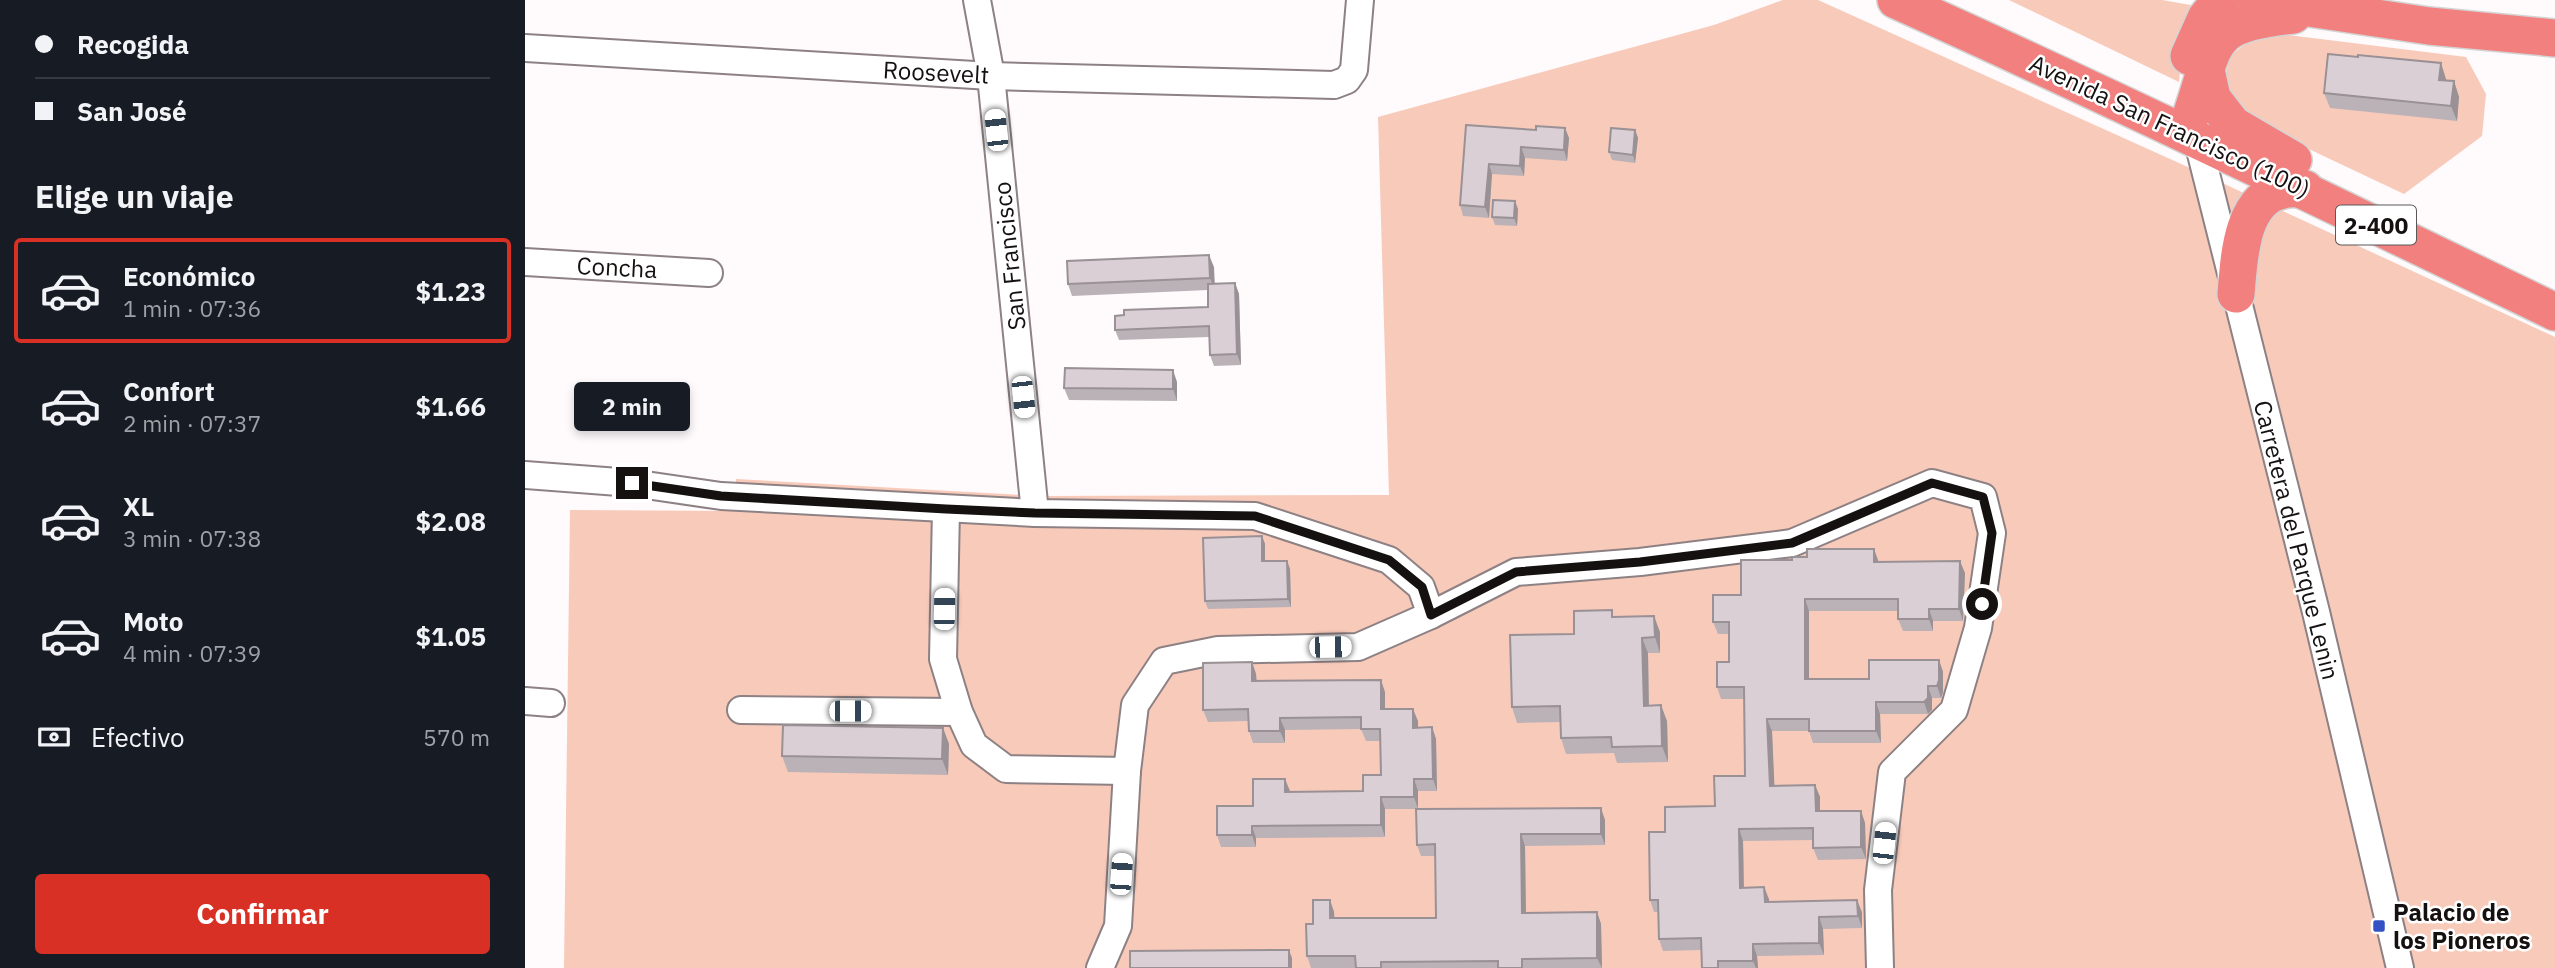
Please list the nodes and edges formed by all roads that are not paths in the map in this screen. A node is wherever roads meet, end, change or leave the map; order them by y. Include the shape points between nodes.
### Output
1 (977, 0) edge
2 (1360, 0) edge
3 (1896, 0) edge
4 (1959, 0) edge
5 (2221, 0) edge
6 (2256, 0) edge
7 (2326, 12) junction
8 (2555, 38) edge
9 (525, 48) edge
10 (2206, 70) junction
11 (991, 76) junction
12 (2194, 125) junction
13 (2304, 177) junction
14 (525, 262) edge
15 (709, 273) dead end
16 (2555, 286) edge
17 (2236, 294) junction
18 (2555, 312) edge
19 (525, 475) edge
20 (946, 509) junction
21 (1035, 513) junction
22 (1431, 615) junction
23 (525, 701) edge
24 (551, 703) dead end
25 (741, 710) dead end
26 (959, 712) junction
27 (1127, 771) junction
28 (2397, 966) edge
29 (1100, 968) edge
30 (1880, 968) edge

1 - 11 street, San Francisco
2 - 11 street, Roosevelt via 1353,70 1347,80 1334,85
3 - 12 highway, Avenida San Francisco (100) / 2-400
4 - 12 highway, Avenida San Francisco (100) / 2-400
5 - 12 highway via 2206,18 2189,56 2186,83
6 - 7 highway
7 - 8 highway
7 - 10 highway via 2234,27 2214,44
9 - 11 street, Roosevelt
10 - 12 highway
10 - 13 highway via 2212,98 2233,125
11 - 21 street, San Francisco
12 - 13 highway, Avenida San Francisco (100) / 2-400
12 - 17 street, Carretera del Parque Lenin
13 - 16 highway, Avenida San Francisco (100) / 2-400
13 - 17 highway via 2252,213 2242,240
13 - 18 highway, Avenida San Francisco (100) / 2-400
14 - 15 street, Concha
17 - 28 street, Carretera del Parque Lenin via 2316,612
19 - 20 street via 721,496
20 - 21 street
20 - 26 street via 943,659
21 - 22 street via 1255,516 1389,560 1422,587
22 - 27 street via 1358,647 1219,650 1164,661 1135,705
22 - 30 street via 1516,572 1792,543 1932,483 1983,497 1992,533 1978,628 1954,710 1892,772 1878,890
23 - 24 street
25 - 26 street
26 - 27 street via 974,745 1006,769
27 - 29 street via 1118,926

